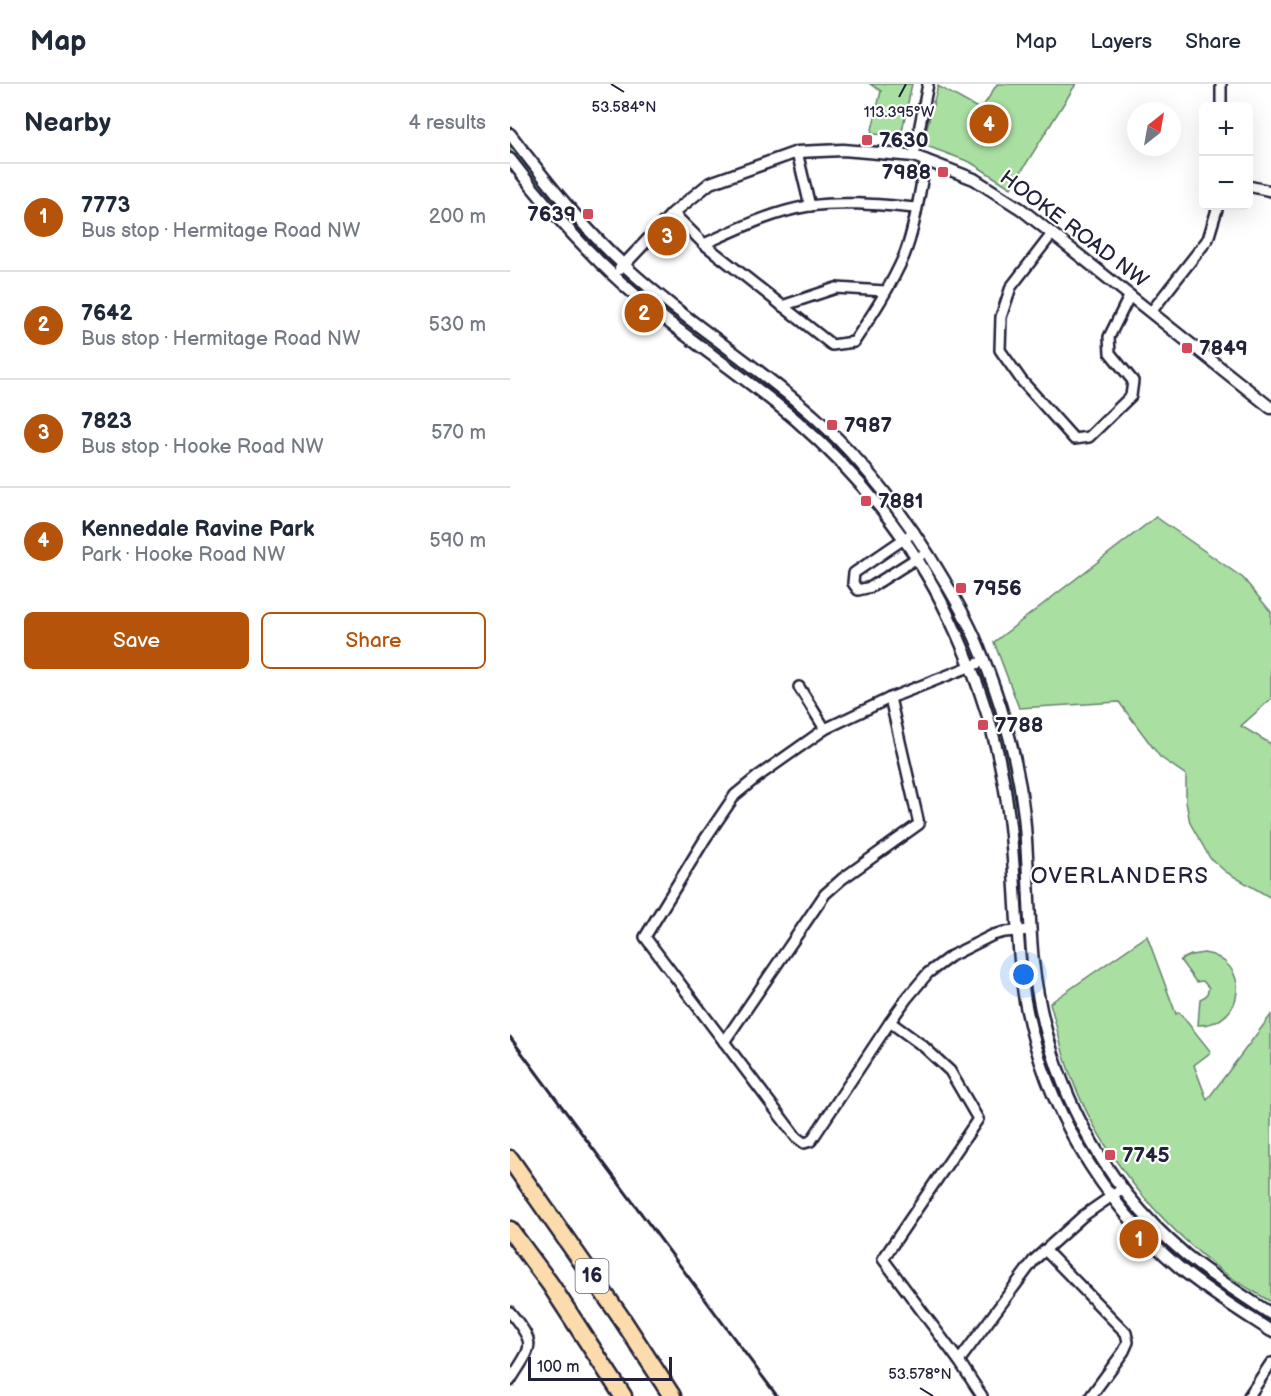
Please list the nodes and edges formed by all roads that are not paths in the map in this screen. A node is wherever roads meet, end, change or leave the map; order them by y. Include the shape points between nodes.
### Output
1 (928, 84) edge
2 (1221, 84) edge
3 (1221, 102) edge
4 (510, 134) edge
5 (798, 152) junction
6 (914, 156) junction
7 (510, 159) edge
8 (926, 160) junction
9 (1253, 187) edge
10 (1271, 190) edge
11 (810, 206) junction
12 (916, 208) junction
13 (1217, 210) edge
14 (673, 213) junction
15 (1052, 234) junction
16 (704, 244) junction
17 (624, 265) junction
18 (613, 275) junction
19 (885, 291) junction
20 (1130, 295) junction
21 (782, 306) junction
22 (1151, 312) junction
23 (1271, 408) edge
24 (914, 532) junction
25 (903, 539) junction
26 (927, 553) junction
27 (916, 559) junction
28 (984, 662) junction
29 (970, 666) junction
30 (799, 687) dead end
31 (890, 698) junction
32 (825, 729) junction
33 (1031, 930) junction
34 (1018, 931) junction
35 (890, 1022) junction
36 (724, 1042) junction
37 (510, 1159) edge
38 (1122, 1189) junction
39 (1112, 1195) junction
40 (510, 1230) edge
41 (1045, 1250) junction
42 (549, 1284) junction
43 (510, 1312) edge
44 (1271, 1314) edge
45 (622, 1319) junction
46 (1271, 1331) edge
47 (959, 1361) junction
48 (1271, 1363) edge
49 (510, 1381) edge
50 (612, 1396) edge
51 (623, 1396) edge
52 (672, 1396) edge
53 (678, 1396) edge
54 (982, 1396) edge
55 (1091, 1396) edge
56 (1249, 1396) edge

1 - 6 street
2 - 3 street
4 - 17 street via 569,209
5 - 6 street, HOOKE ROAD NW via 843,150
5 - 11 street
5 - 14 street, HOOKE ROAD NW via 710,183
6 - 8 street, HOOKE ROAD NW
7 - 18 street via 568,230
8 - 12 street
8 - 15 street, HOOKE ROAD NW via 974,179
9 - 10 street
11 - 12 street via 866,204
11 - 16 street via 765,217
12 - 19 street via 904,255
13 - 22 street via 1208,239
14 - 16 street
14 - 17 street, HOOKE ROAD NW
15 - 20 street, HOOKE ROAD NW
15 - 20 street via 1011,287 1001,317 1000,350 1074,439 1089,438 1131,396 1133,381 1110,353 1109,337
16 - 21 street
17 - 18 street, HOOKE ROAD NW
17 - 24 street via 817,419 878,482
18 - 25 street via 803,427 850,472
19 - 21 street via 836,288
19 - 21 street via 854,342 843,344 832,345
20 - 22 street, HOOKE ROAD NW
22 - 23 street, HOOKE ROAD NW
24 - 25 street
24 - 26 street
25 - 27 street
25 - 27 street via 854,573 853,583 858,590 871,587
26 - 27 street
26 - 28 street via 950,589
27 - 29 street via 947,612
28 - 29 street
28 - 33 street via 1005,719 1019,782
29 - 31 street
29 - 34 street via 992,729 1009,814
30 - 32 street
31 - 32 street
31 - 36 street via 919,824 825,894
32 - 36 street via 735,795 645,937
33 - 34 street
33 - 38 street via 1040,1004 1059,1074 1089,1138
34 - 35 street via 993,935 951,956 928,973
34 - 39 street via 1026,1004 1045,1075 1080,1149
35 - 36 street via 811,1141 804,1143
35 - 47 street via 950,1071 978,1119 883,1259
37 - 45 highway, 16
38 - 39 street
38 - 44 street via 1184,1253
39 - 41 street
39 - 46 street via 1144,1234 1181,1269
40 - 42 highway, 16
41 - 47 street
41 - 55 street via 1126,1334 1124,1351
42 - 50 highway
42 - 51 highway, 16
43 - 49 street via 530,1342
45 - 52 highway, 16
45 - 53 highway
47 - 54 street
48 - 56 street

